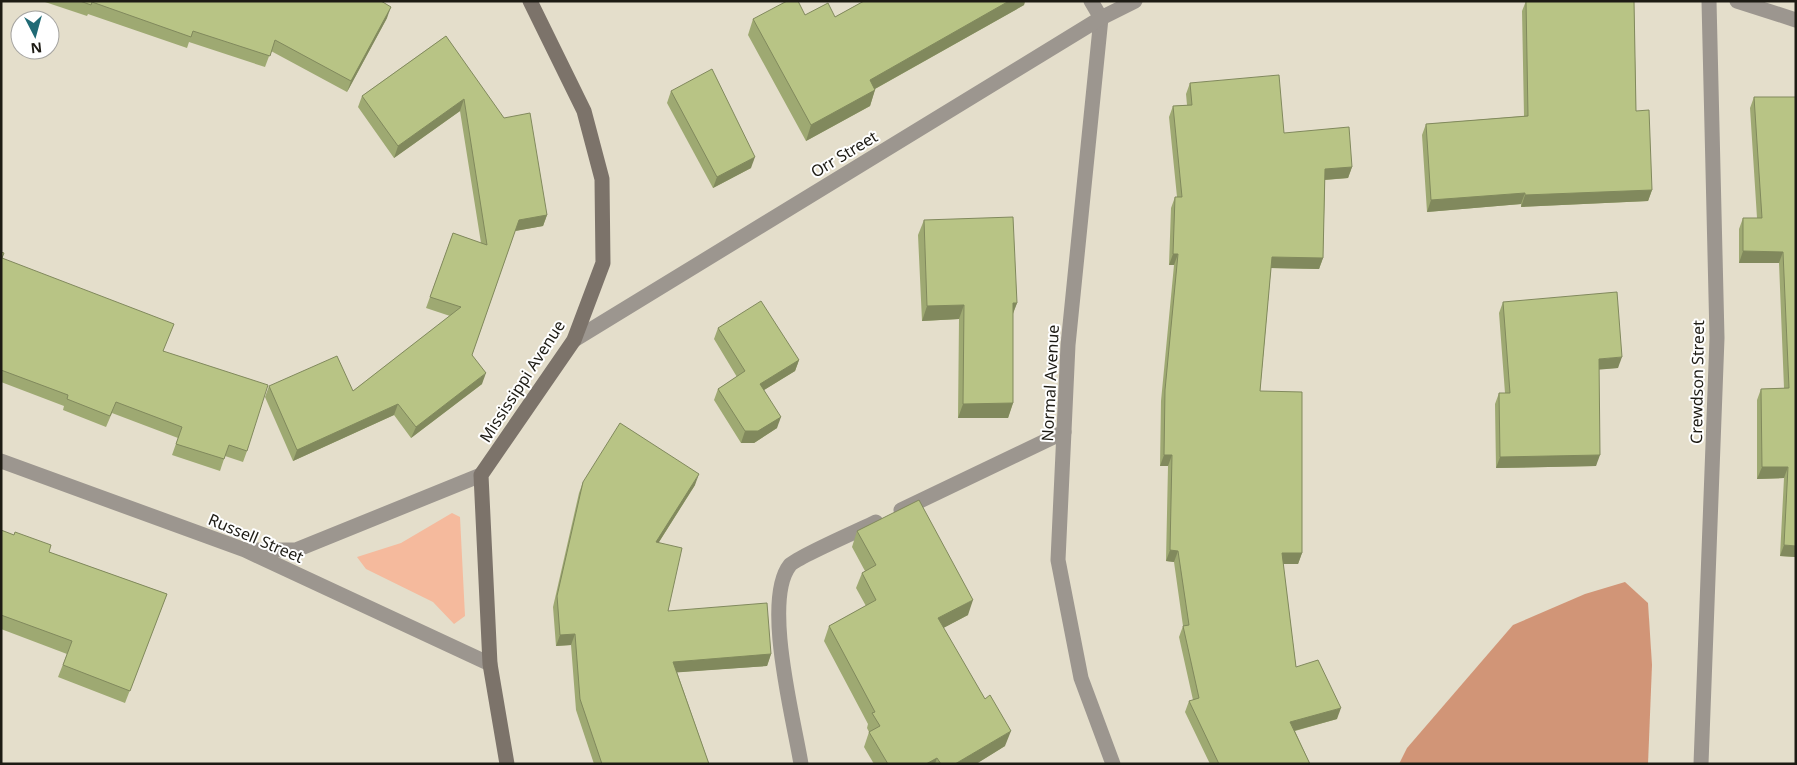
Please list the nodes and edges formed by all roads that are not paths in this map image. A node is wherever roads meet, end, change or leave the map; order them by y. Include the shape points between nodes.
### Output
1 (530, 1) edge
2 (1090, 1) edge
3 (1135, 1) edge
4 (1709, 1) edge
5 (1737, 1) edge
6 (1100, 18) junction
7 (1796, 20) edge
8 (574, 340) junction
9 (1064, 432) junction
10 (1, 461) edge
11 (481, 475) junction
12 (245, 550) junction
13 (490, 664) junction
14 (507, 764) edge
15 (801, 764) edge
16 (1112, 764) edge
17 (1701, 764) edge

1 - 8 street, Mississippi Avenue via 584,111 602,179 604,263
2 - 6 street
3 - 6 street, Orr Street
4 - 17 street, Crewdson Street via 1717,338
5 - 7 street
6 - 8 street, Orr Street
6 - 9 street, Normal Avenue via 1068,346
8 - 11 street, Mississippi Avenue
9 - 15 street via 791,564 779,587 779,637
9 - 16 street, Normal Avenue via 1058,560 1081,678
10 - 12 street, Russell Street
11 - 12 street via 296,550
11 - 13 street
12 - 13 street, Russell Street
13 - 14 street

